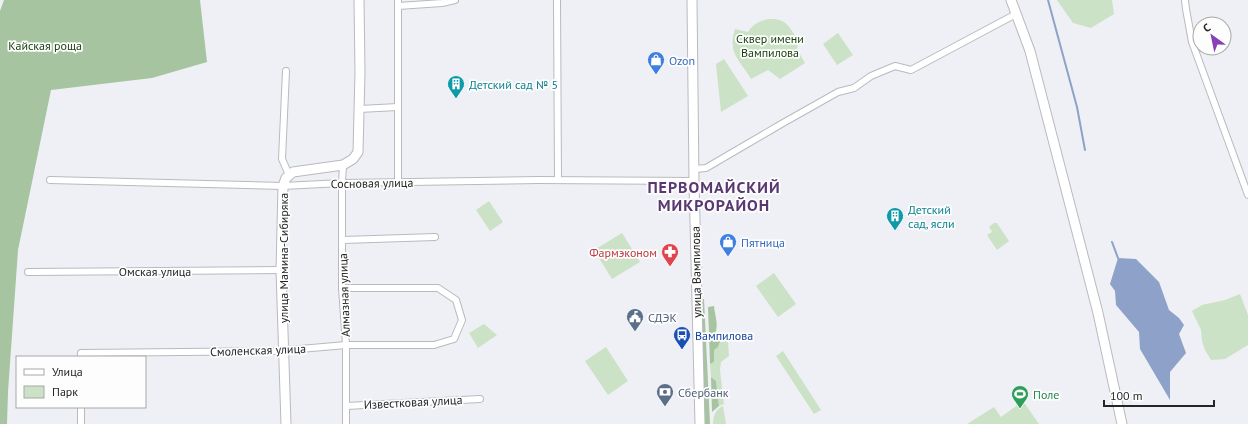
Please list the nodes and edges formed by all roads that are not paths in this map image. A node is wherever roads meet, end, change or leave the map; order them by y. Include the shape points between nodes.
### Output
1 (359, 0) edge
2 (455, 0) edge
3 (557, 0) edge
4 (692, 0) edge
5 (1011, 0) edge
6 (1185, 0) edge
7 (442, 2) edge
8 (398, 3) edge
9 (1016, 14) junction
10 (286, 71) dead end
11 (398, 107) junction
12 (359, 109) junction
13 (343, 166) junction
14 (695, 169) junction
15 (289, 175) junction
16 (50, 180) dead end
17 (558, 180) junction
18 (694, 181) junction
19 (398, 182) junction
20 (342, 183) junction
21 (283, 186) junction
22 (1248, 195) edge
23 (435, 238) dead end
24 (343, 240) junction
25 (281, 270) junction
26 (28, 272) dead end
27 (342, 288) junction
28 (346, 345) junction
29 (284, 351) junction
30 (81, 355) edge
31 (480, 399) dead end
32 (346, 406) junction
33 (81, 408) edge
34 (81, 424) edge
35 (286, 424) edge
36 (346, 424) edge
37 (700, 424) edge
38 (1122, 424) edge

1 - 12 street
2 - 7 street
3 - 17 street
4 - 14 street, улица Вампилова
5 - 9 street
6 - 22 street via 1192,42
7 - 8 street
8 - 11 street
9 - 14 street via 911,70 895,66 871,76 854,88 838,92 706,168
9 - 38 street via 1030,51 1098,313
10 - 15 street, улица Мамина-Сибиряка via 282,159
11 - 12 street
11 - 19 street
12 - 13 street via 358,152
13 - 15 street via 293,172
13 - 20 street, Алмазная улица
14 - 18 street, улица Вампилова
15 - 21 street, улица Мамина-Сибиряка
16 - 21 street, Сосновая улица
17 - 18 street, Сосновая улица
17 - 19 street, Сосновая улица
18 - 37 street, улица Вампилова
19 - 20 street, Сосновая улица
20 - 21 street, Сосновая улица
20 - 24 street, Алмазная улица
21 - 25 street, улица Мамина-Сибиряка
23 - 24 street
24 - 27 street, Алмазная улица
25 - 26 street, Омская улица
25 - 29 street, улица Мамина-Сибиряка
27 - 28 street, Алмазная улица
27 - 28 street, Смоленская улица via 438,288 456,300 462,320 454,339 434,345
28 - 29 street, Смоленская улица
28 - 32 street, Алмазная улица
29 - 30 street, Смоленская улица
29 - 35 street, улица Мамина-Сибиряка
31 - 32 street, Известковая улица
32 - 36 street, Алмазная улица
33 - 34 street

